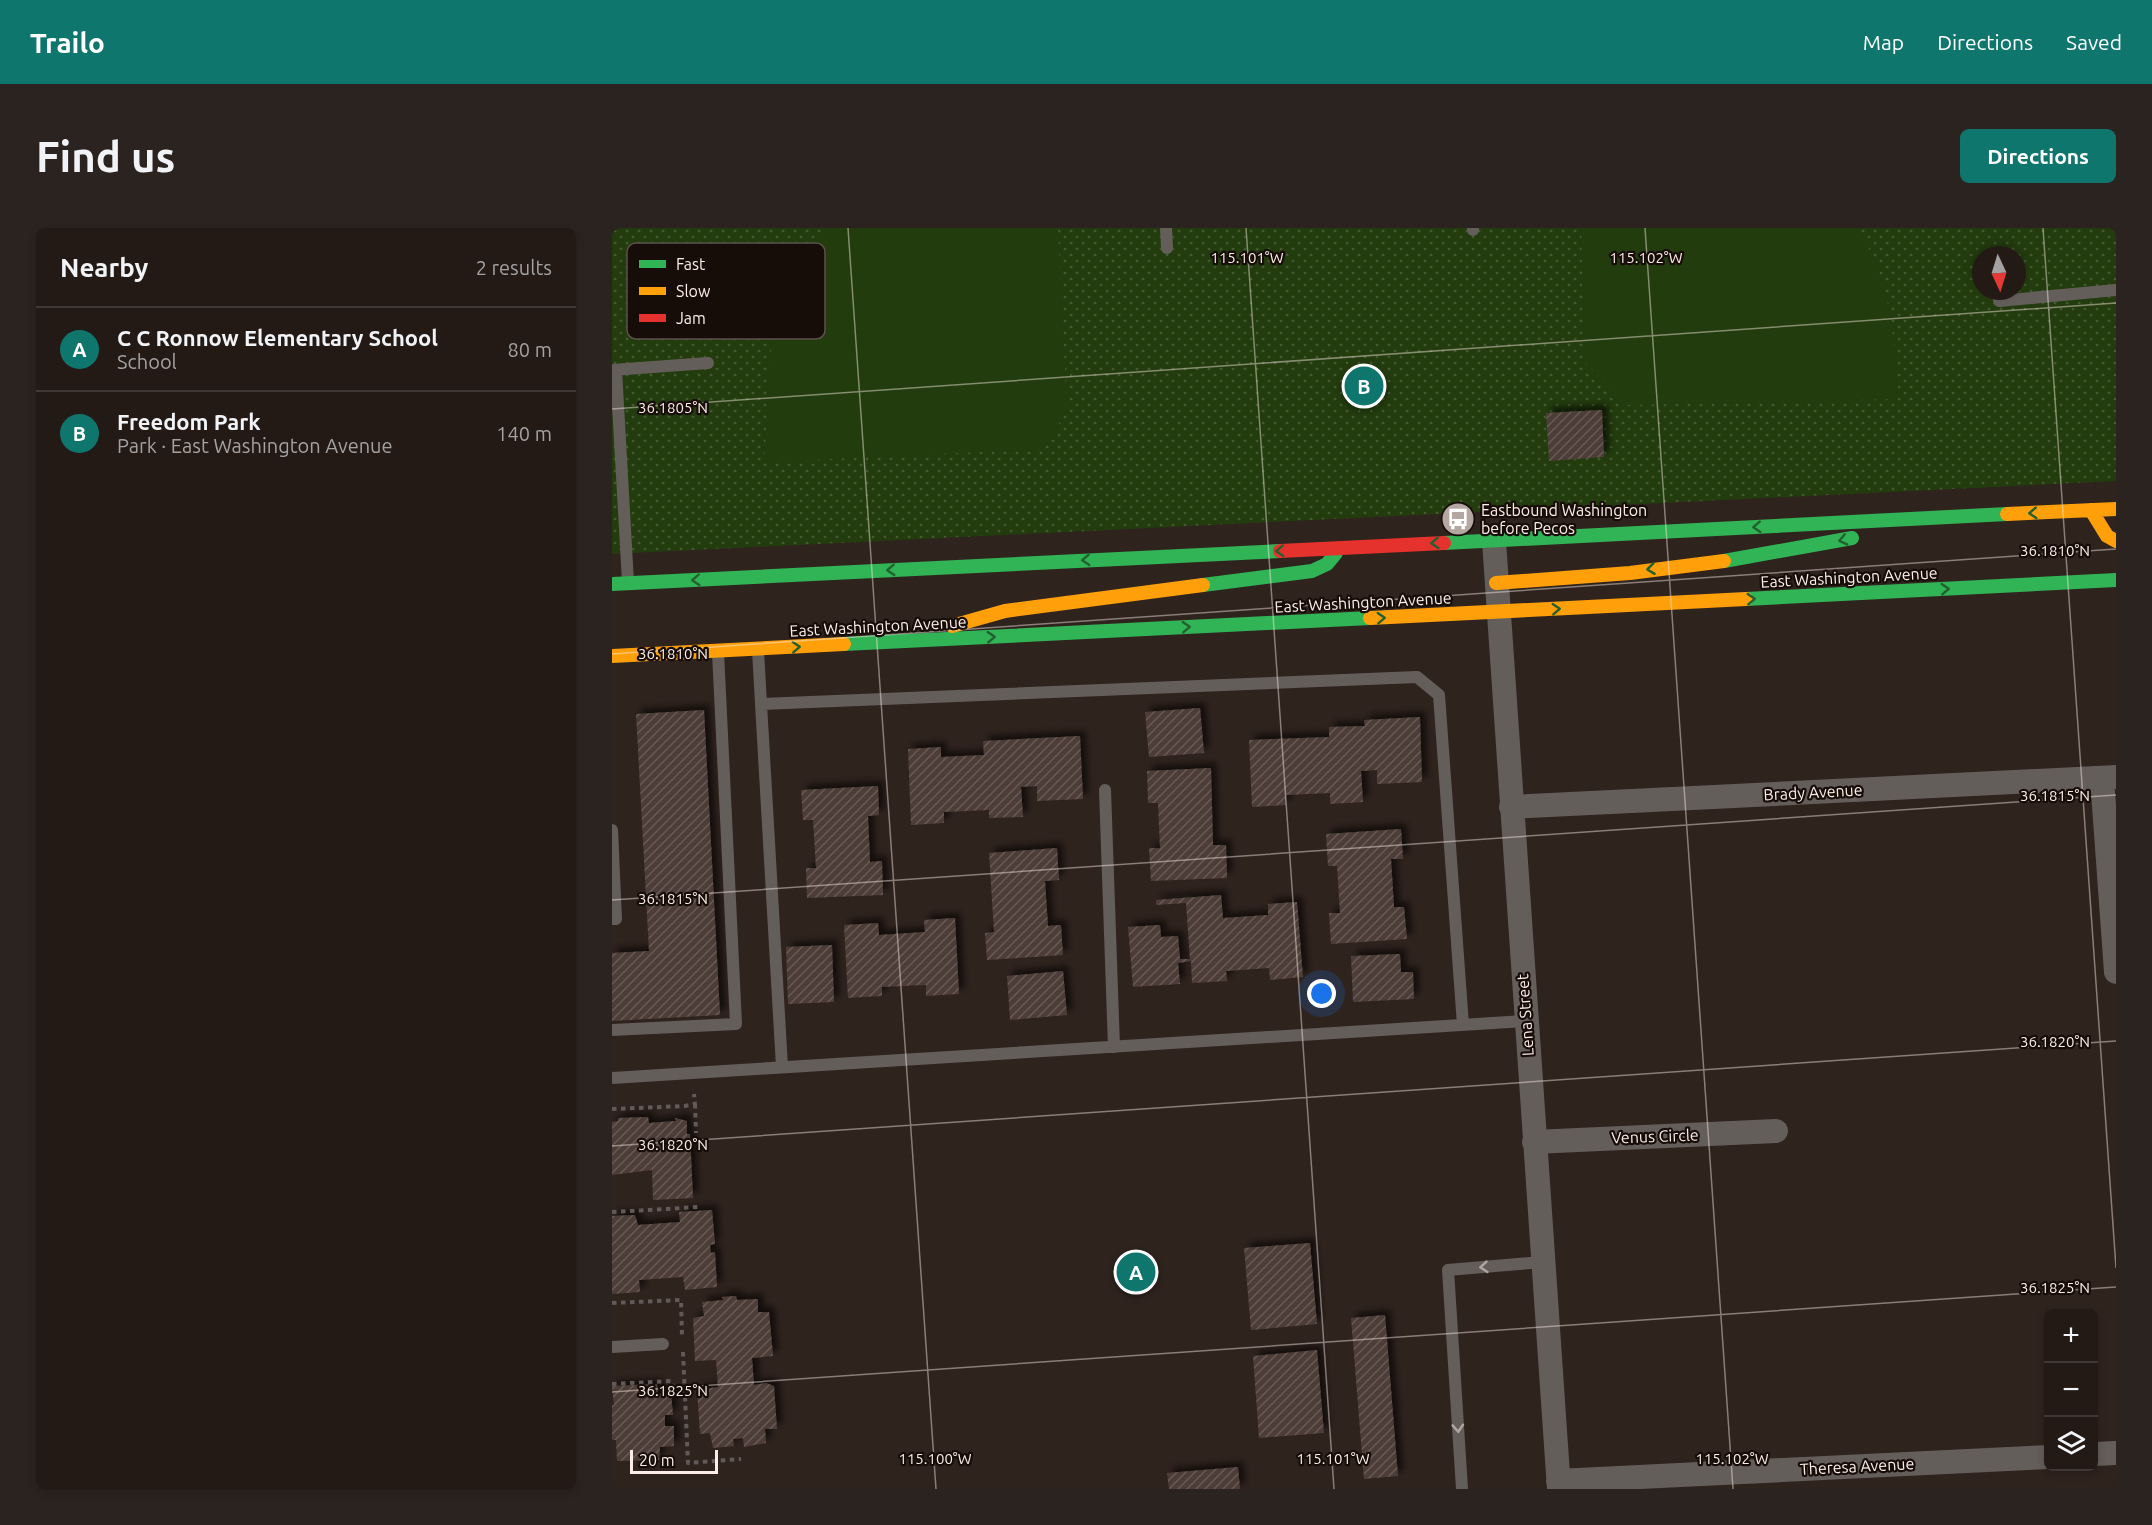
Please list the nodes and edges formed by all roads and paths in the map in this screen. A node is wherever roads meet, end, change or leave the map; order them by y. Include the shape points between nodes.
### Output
1 (1166, 228) edge
2 (1167, 248) dead end
3 (2116, 290) edge
4 (1999, 301) dead end
5 (708, 363) dead end
6 (614, 370) edge
7 (2116, 509) edge
8 (2091, 510) junction
9 (1941, 518) junction
10 (1494, 541) junction
11 (2116, 541) edge
12 (1339, 548) junction
13 (2116, 580) edge
14 (628, 583) junction
15 (1496, 583) junction
16 (612, 584) edge
17 (612, 592) edge
18 (1497, 612) junction
19 (895, 642) junction
20 (758, 649) junction
21 (718, 651) junction
22 (612, 656) edge
23 (761, 704) junction
24 (2109, 778) edge
25 (1105, 790) dead end
26 (1511, 807) junction
27 (612, 830) edge
28 (612, 919) edge
29 (2116, 972) edge
30 (1525, 1021) junction
31 (1463, 1025) junction
32 (612, 1030) edge
33 (1114, 1047) junction
34 (782, 1067) junction
35 (693, 1072) junction
36 (612, 1078) edge
37 (694, 1104) junction
38 (612, 1109) edge
39 (1776, 1131) dead end
40 (696, 1133) dead end
41 (1534, 1142) junction
42 (699, 1207) dead end
43 (612, 1212) edge
44 (1542, 1262) junction
45 (612, 1303) edge
46 (663, 1344) dead end
47 (612, 1347) edge
48 (612, 1384) edge
49 (684, 1388) junction
50 (2116, 1453) edge
51 (2098, 1454) edge
52 (2044, 1456) edge
53 (741, 1460) dead end
54 (1558, 1485) edge
55 (1462, 1489) edge

1 - 2 lane
3 - 4 lane
5 - 6 lane
6 - 14 lane
7 - 8 main road
8 -> 9 main road
8 - 11 main road via 2108,536
9 -> 10 main road
9 -> 15 main road via 1784,553 1570,579
10 -> 12 main road
10 - 15 street, Lena Street
12 -> 14 main road
12 - 19 main road via 1327,564 1312,571 1005,611
18 -> 13 main road, East Washington Avenue
14 - 16 main road
14 - 17 main road
15 - 18 street, Lena Street
19 -> 18 main road, East Washington Avenue
18 - 26 street, Lena Street
20 -> 19 main road, East Washington Avenue
20 - 21 main road, East Washington Avenue
20 - 23 lane
21 - 22 main road, East Washington Avenue
21 - 32 lane via 736,1024
23 - 31 lane via 1417,677 1440,695
23 - 34 lane
24 - 26 street, Brady Avenue
24 - 29 street
25 - 33 lane
26 - 30 street, Lena Street
27 - 28 lane via 616,919
30 - 31 lane
30 - 41 street, Lena Street
31 - 33 lane
33 - 34 lane
34 - 35 lane
35 - 36 lane
35 - 37 path
37 - 38 path
37 - 40 path
39 - 41 street, Venus Circle
41 - 44 street, Lena Street
42 - 43 path
44 - 54 street, Lena Street
44 -> 55 lane via 1448,1270
45 - 49 path via 681,1300
46 - 47 lane
48 - 49 path via 672,1381 672,1388
49 - 53 path via 688,1463
50 - 51 street
52 - 54 street, Theresa Avenue

